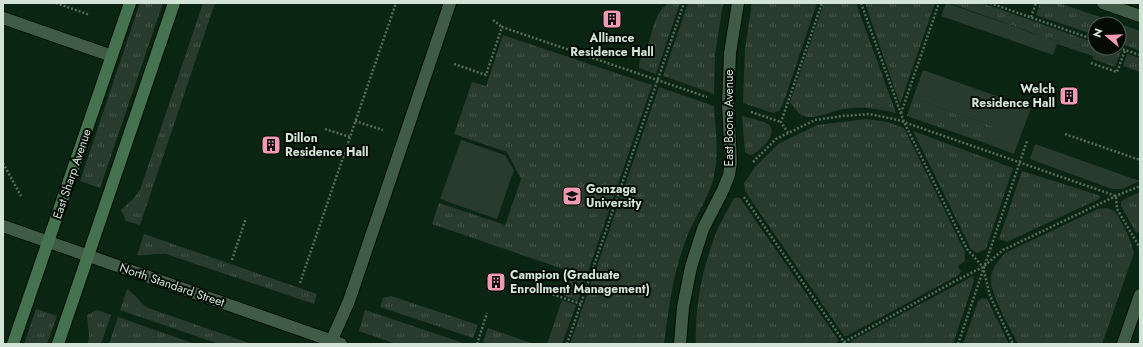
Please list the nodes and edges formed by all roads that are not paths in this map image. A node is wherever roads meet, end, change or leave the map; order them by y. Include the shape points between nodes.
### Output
1 (130, 3) edge
2 (174, 3) edge
3 (450, 3) edge
4 (738, 3) edge
5 (1103, 3) edge
6 (1140, 16) edge
7 (3, 18) edge
8 (112, 56) junction
9 (3, 226) edge
10 (48, 242) junction
11 (88, 256) junction
12 (1140, 295) edge
13 (334, 343) edge
14 (13, 344) edge
15 (58, 344) edge
16 (680, 344) edge
17 (1124, 344) edge

1 - 8 street, East Sharp Avenue
2 - 11 street
3 - 13 street
4 - 16 street, East Boone Avenue via 730,53 728,104 732,162 723,190 702,229 691,267 683,307
5 - 6 street
7 - 8 street
8 - 10 street, East Sharp Avenue
9 - 10 street, North Standard Street
10 - 11 street, North Standard Street
10 - 14 street, East Sharp Avenue
11 - 13 street, North Standard Street
11 - 15 street
12 - 17 street

